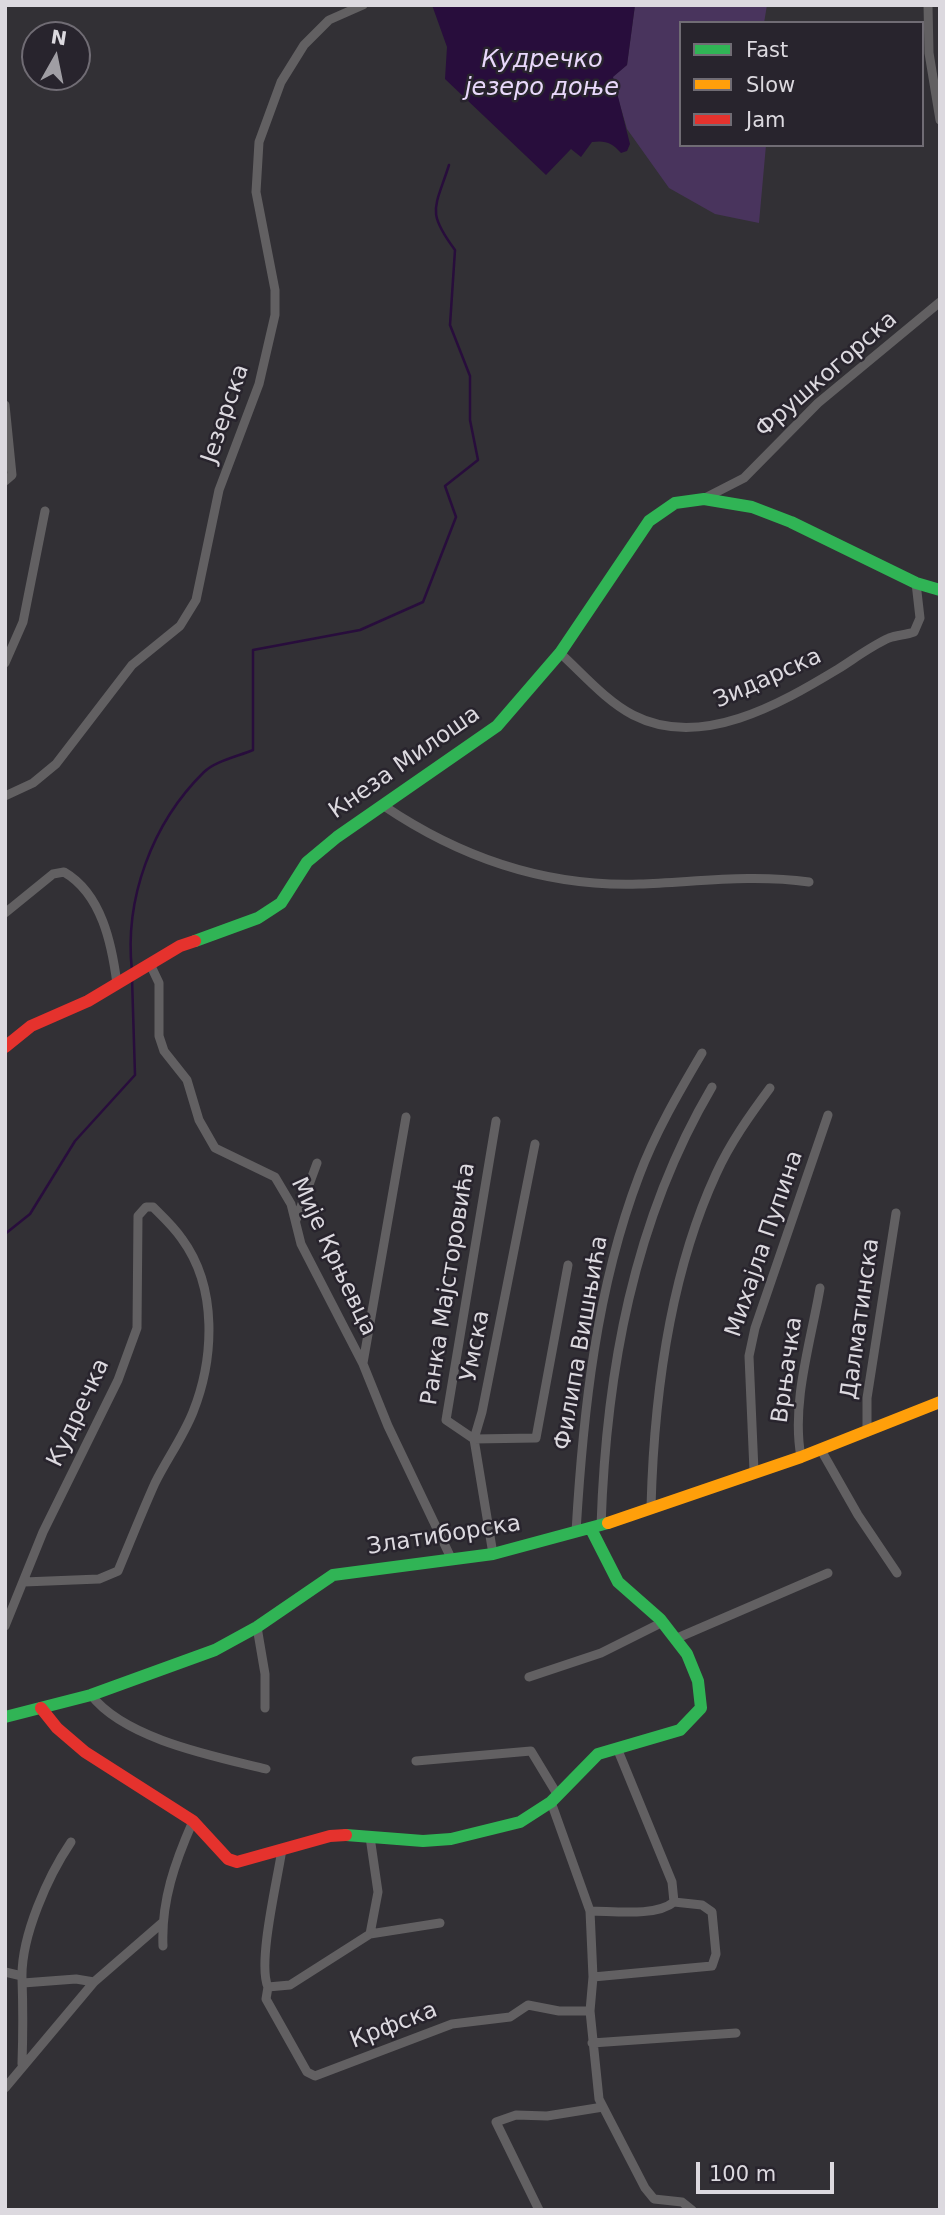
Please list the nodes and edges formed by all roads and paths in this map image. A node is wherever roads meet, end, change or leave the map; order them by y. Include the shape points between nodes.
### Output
1 (363, 5) edge
2 (928, 5) edge
3 (940, 120) edge
4 (940, 302) edge
5 (5, 405) edge
6 (5, 481) edge
7 (704, 499) junction
8 (45, 513) dead end
9 (916, 583) junction
10 (940, 590) edge
11 (560, 653) junction
12 (5, 663) edge
13 (5, 796) edge
14 (384, 806) junction
15 (809, 882) dead end
16 (5, 913) edge
17 (150, 964) junction
18 (127, 978) junction
19 (5, 1046) edge
20 (702, 1053) dead end
21 (712, 1087) dead end
22 (770, 1088) dead end
23 (828, 1115) dead end
24 (406, 1117) dead end
25 (496, 1121) dead end
26 (535, 1144) dead end
27 (317, 1163) dead end
28 (896, 1213) dead end
29 (296, 1220) junction
30 (568, 1265) dead end
31 (820, 1288) dead end
32 (363, 1364) junction
33 (940, 1402) edge
34 (867, 1432) junction
35 (474, 1439) junction
36 (821, 1450) junction
37 (801, 1457) junction
38 (754, 1471) junction
39 (651, 1507) junction
40 (596, 1527) junction
41 (576, 1532) junction
42 (494, 1554) junction
43 (451, 1558) junction
44 (828, 1573) dead end
45 (897, 1573) dead end
46 (24, 1582) junction
47 (663, 1622) junction
48 (5, 1626) edge
49 (257, 1627) junction
50 (675, 1639) junction
51 (529, 1676) dead end
52 (90, 1695) junction
53 (41, 1708) junction
54 (265, 1709) dead end
55 (5, 1717) edge
56 (617, 1748) junction
57 (416, 1761) dead end
58 (266, 1769) dead end
59 (554, 1798) junction
60 (193, 1821) junction
61 (370, 1836) junction
62 (71, 1842) dead end
63 (282, 1849) junction
64 (674, 1902) junction
65 (590, 1911) junction
66 (162, 1923) junction
67 (440, 1923) dead end
68 (370, 1934) junction
69 (163, 1946) dead end
70 (5, 1972) edge
71 (593, 1977) junction
72 (22, 1979) junction
73 (94, 1982) junction
74 (268, 1987) junction
75 (590, 2011) junction
76 (736, 2033) dead end
77 (592, 2043) junction
78 (22, 2064) junction
79 (6, 2083) edge
80 (603, 2107) junction
81 (539, 2210) edge
82 (692, 2210) edge

1 - 13 street, Језерска via 330,20 304,45 281,82 259,142 256,192 275,290 275,315 259,384 219,490 196,600 180,626 132,665 56,765
2 - 3 street via 929,53
4 - 7 street, Фрушкогорска via 818,403 744,478
5 - 6 street via 12,475
7 - 9 street, Кнеза Милоша via 752,507 792,522
7 - 11 street, Кнеза Милоша via 675,503 649,521
8 - 12 street via 23,622
9 - 10 street, Кнеза Милоша
9 - 11 street, Зидарска via 920,618 914,632 890,638 813,684 740,719 712,725 668,726 634,715 616,705
11 - 14 street, Кнеза Милоша via 497,726
14 - 15 street via 427,835 501,866 568,880 636,884 747,877
14 - 17 street, Кнеза Милоша via 307,862 281,903 267,914 180,946
16 - 18 street via 52,874 64,872 75,879 95,908
17 - 18 street, Кнеза Милоша
17 - 29 street, Мије Крњевца via 159,983 159,1036 164,1051 187,1080 199,1120 215,1148 275,1177
18 - 19 street, Кнеза Милоша via 31,1026
20 - 41 street, Филипа Вишњића via 639,1175 619,1234 587,1399
21 - 40 street via 656,1199 635,1270 611,1387
22 - 39 street via 730,1147 695,1230 664,1359 653,1434
23 - 38 street, Михајла Пупина via 748,1356
24 - 32 street
25 - 35 street, Ранка Мајсторовића via 446,1420
26 - 35 street, Умска
27 - 29 street
28 - 34 street, Далматинска via 867,1398
29 - 32 street, Мије Крњевца via 301,1244
30 - 35 street via 536,1438
31 - 37 street, Врњачка via 801,1404
32 - 43 street, Мије Крњевца
33 - 34 street, Златиборска
34 - 36 street, Златиборска
35 - 42 street, Умска
36 - 37 street, Златиборска
36 - 45 street
37 - 38 street, Златиборска
38 - 39 street, Златиборска
39 - 40 street, Златиборска
40 - 41 street, Златиборска
40 - 47 street via 619,1583
41 - 42 street, Златиборска
42 - 43 street, Златиборска
43 - 49 street, Златиборска via 333,1575
44 - 50 street
46 - 46 street, Кудречка via 109,1577 118,1571 156,1482 192,1414 207,1371 209,1339 199,1272 183,1239 153,1207 138,1216 137,1328 118,1380 43,1532
46 - 48 street, Кудречка
47 - 50 street
47 - 51 street via 601,1653
49 - 52 street, Златиборска via 215,1650
49 - 54 street
50 - 56 street via 703,1691 702,1708 680,1730
52 - 53 street, Златиборска
52 - 58 street via 109,1714 182,1747
53 - 55 street, Златиборска
53 - 60 street via 85,1752
56 - 59 street via 598,1754
56 - 64 street via 672,1882
57 - 59 street via 531,1751
59 - 61 street via 520,1822 451,1839
59 - 65 street
60 - 63 street via 228,1860 237,1862
60 - 66 street via 173,1864
61 - 63 street via 330,1836
61 - 68 street via 378,1892
62 - 72 street via 38,1906
63 - 74 street via 265,1953
64 - 65 street via 645,1910
64 - 71 street via 702,1905 713,1915 716,1957 709,1969
65 - 71 street
66 - 69 street
66 - 73 street
67 - 68 street
68 - 74 street via 290,1984
70 - 72 street
71 - 75 street
72 - 73 street
72 - 78 street
73 - 78 street
74 - 75 street, Крфска via 266,1999 307,2072 315,2076 452,2024 510,2017 528,2006
75 - 77 street
76 - 77 street
77 - 80 street
78 - 79 street
80 - 81 street via 547,2116 516,2115 496,2122
80 - 82 street via 654,2199 682,2202

